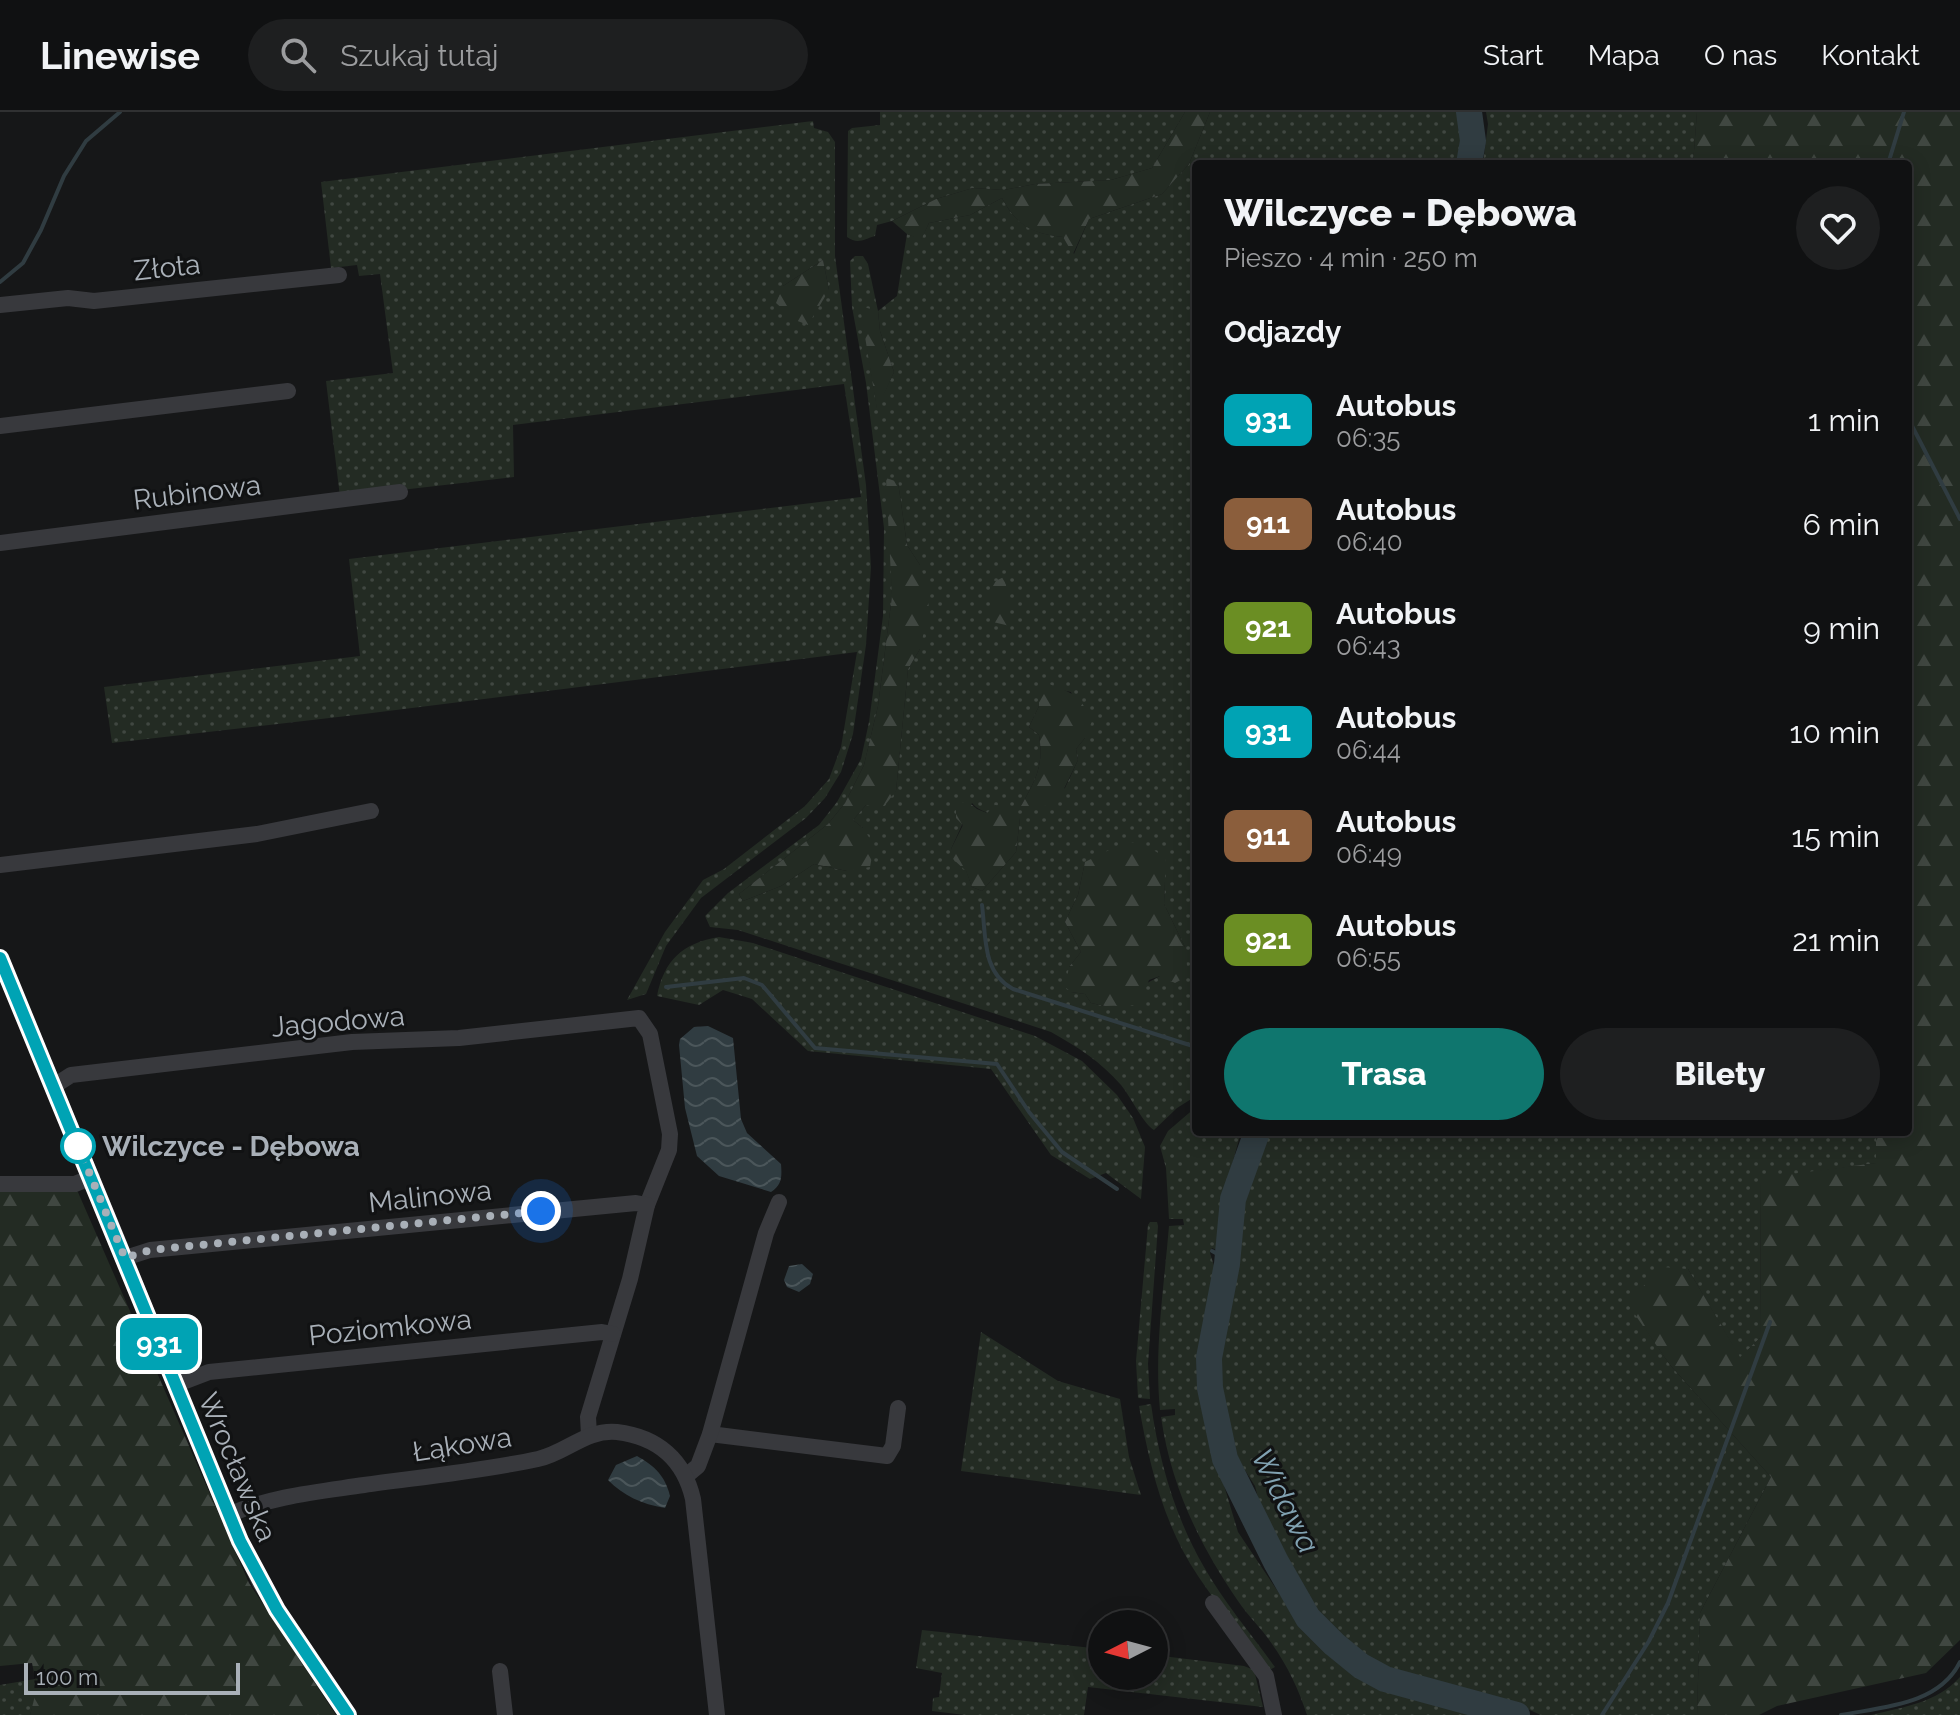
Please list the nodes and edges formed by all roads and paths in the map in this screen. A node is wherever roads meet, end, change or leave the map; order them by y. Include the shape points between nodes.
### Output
1 (339, 275) dead end
2 (0, 305) edge
3 (288, 391) dead end
4 (0, 426) edge
5 (400, 492) dead end
6 (0, 543) edge
7 (371, 811) dead end
8 (0, 865) edge
9 (0, 958) edge
10 (54, 1086) junction
11 (92, 1177) junction
12 (0, 1184) edge
13 (779, 1202) dead end
14 (647, 1205) junction
15 (125, 1258) junction
16 (613, 1334) junction
17 (175, 1385) junction
18 (898, 1408) dead end
19 (710, 1434) junction
20 (589, 1435) junction
21 (686, 1476) junction
22 (228, 1515) junction
23 (1213, 1603) dead end
24 (500, 1671) dead end
25 (348, 1715) edge
26 (505, 1715) edge
27 (717, 1715) edge
28 (1274, 1715) edge

1 - 2 street, Złota via 94,301 68,298
3 - 4 street
5 - 6 street, Rubinowa
7 - 8 street via 257,834
9 - 10 street, Wrocławska
10 - 11 street, Wrocławska
10 - 14 street, Jagodowa via 71,1075 325,1045 459,1038 639,1018 650,1034 670,1134
11 - 12 street via 75,1184
11 - 15 street, Wrocławska
13 - 19 street
14 - 15 street, Malinowa via 150,1250
14 - 16 street
15 - 17 street, Wrocławska
16 - 17 street, Poziomkowa via 209,1372
16 - 20 street via 588,1417
17 - 22 street, Wrocławska
18 - 19 street via 887,1456
19 - 21 street via 698,1466
20 - 21 street, Łąkowa via 617,1432 654,1443 671,1454
20 - 22 street, Łąkowa via 542,1458 280,1497
21 - 27 street, Łąkowa
22 - 25 street, Wrocławska via 260,1583
23 - 28 street via 1266,1676
24 - 26 street

